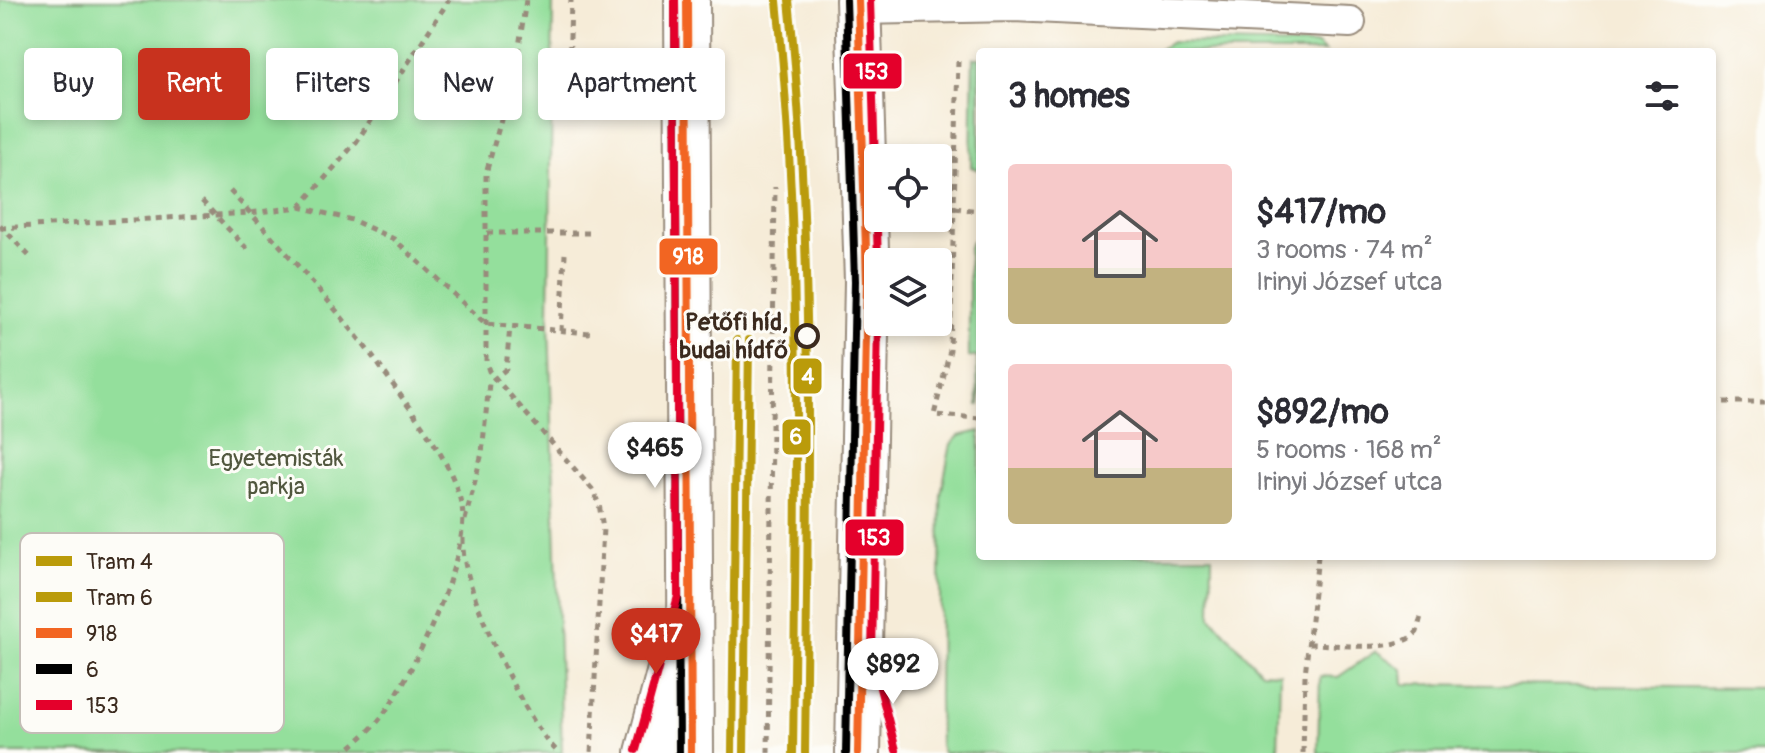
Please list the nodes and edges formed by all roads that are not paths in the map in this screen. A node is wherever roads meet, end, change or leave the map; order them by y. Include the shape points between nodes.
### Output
1 (687, 0) edge
2 (1014, 3) edge
3 (858, 4) edge
4 (1115, 5) edge
5 (1350, 22) dead end
6 (690, 598) junction
7 (860, 658) junction
8 (648, 753) edge
9 (691, 753) edge
10 (858, 753) edge
11 (884, 753) edge

1 - 6 main road
2 - 3 lane
2 - 4 lane
3 - 7 main road via 867,281
4 - 5 lane
6 - 8 main road
6 - 9 main road
7 - 10 main road
7 - 11 main road

